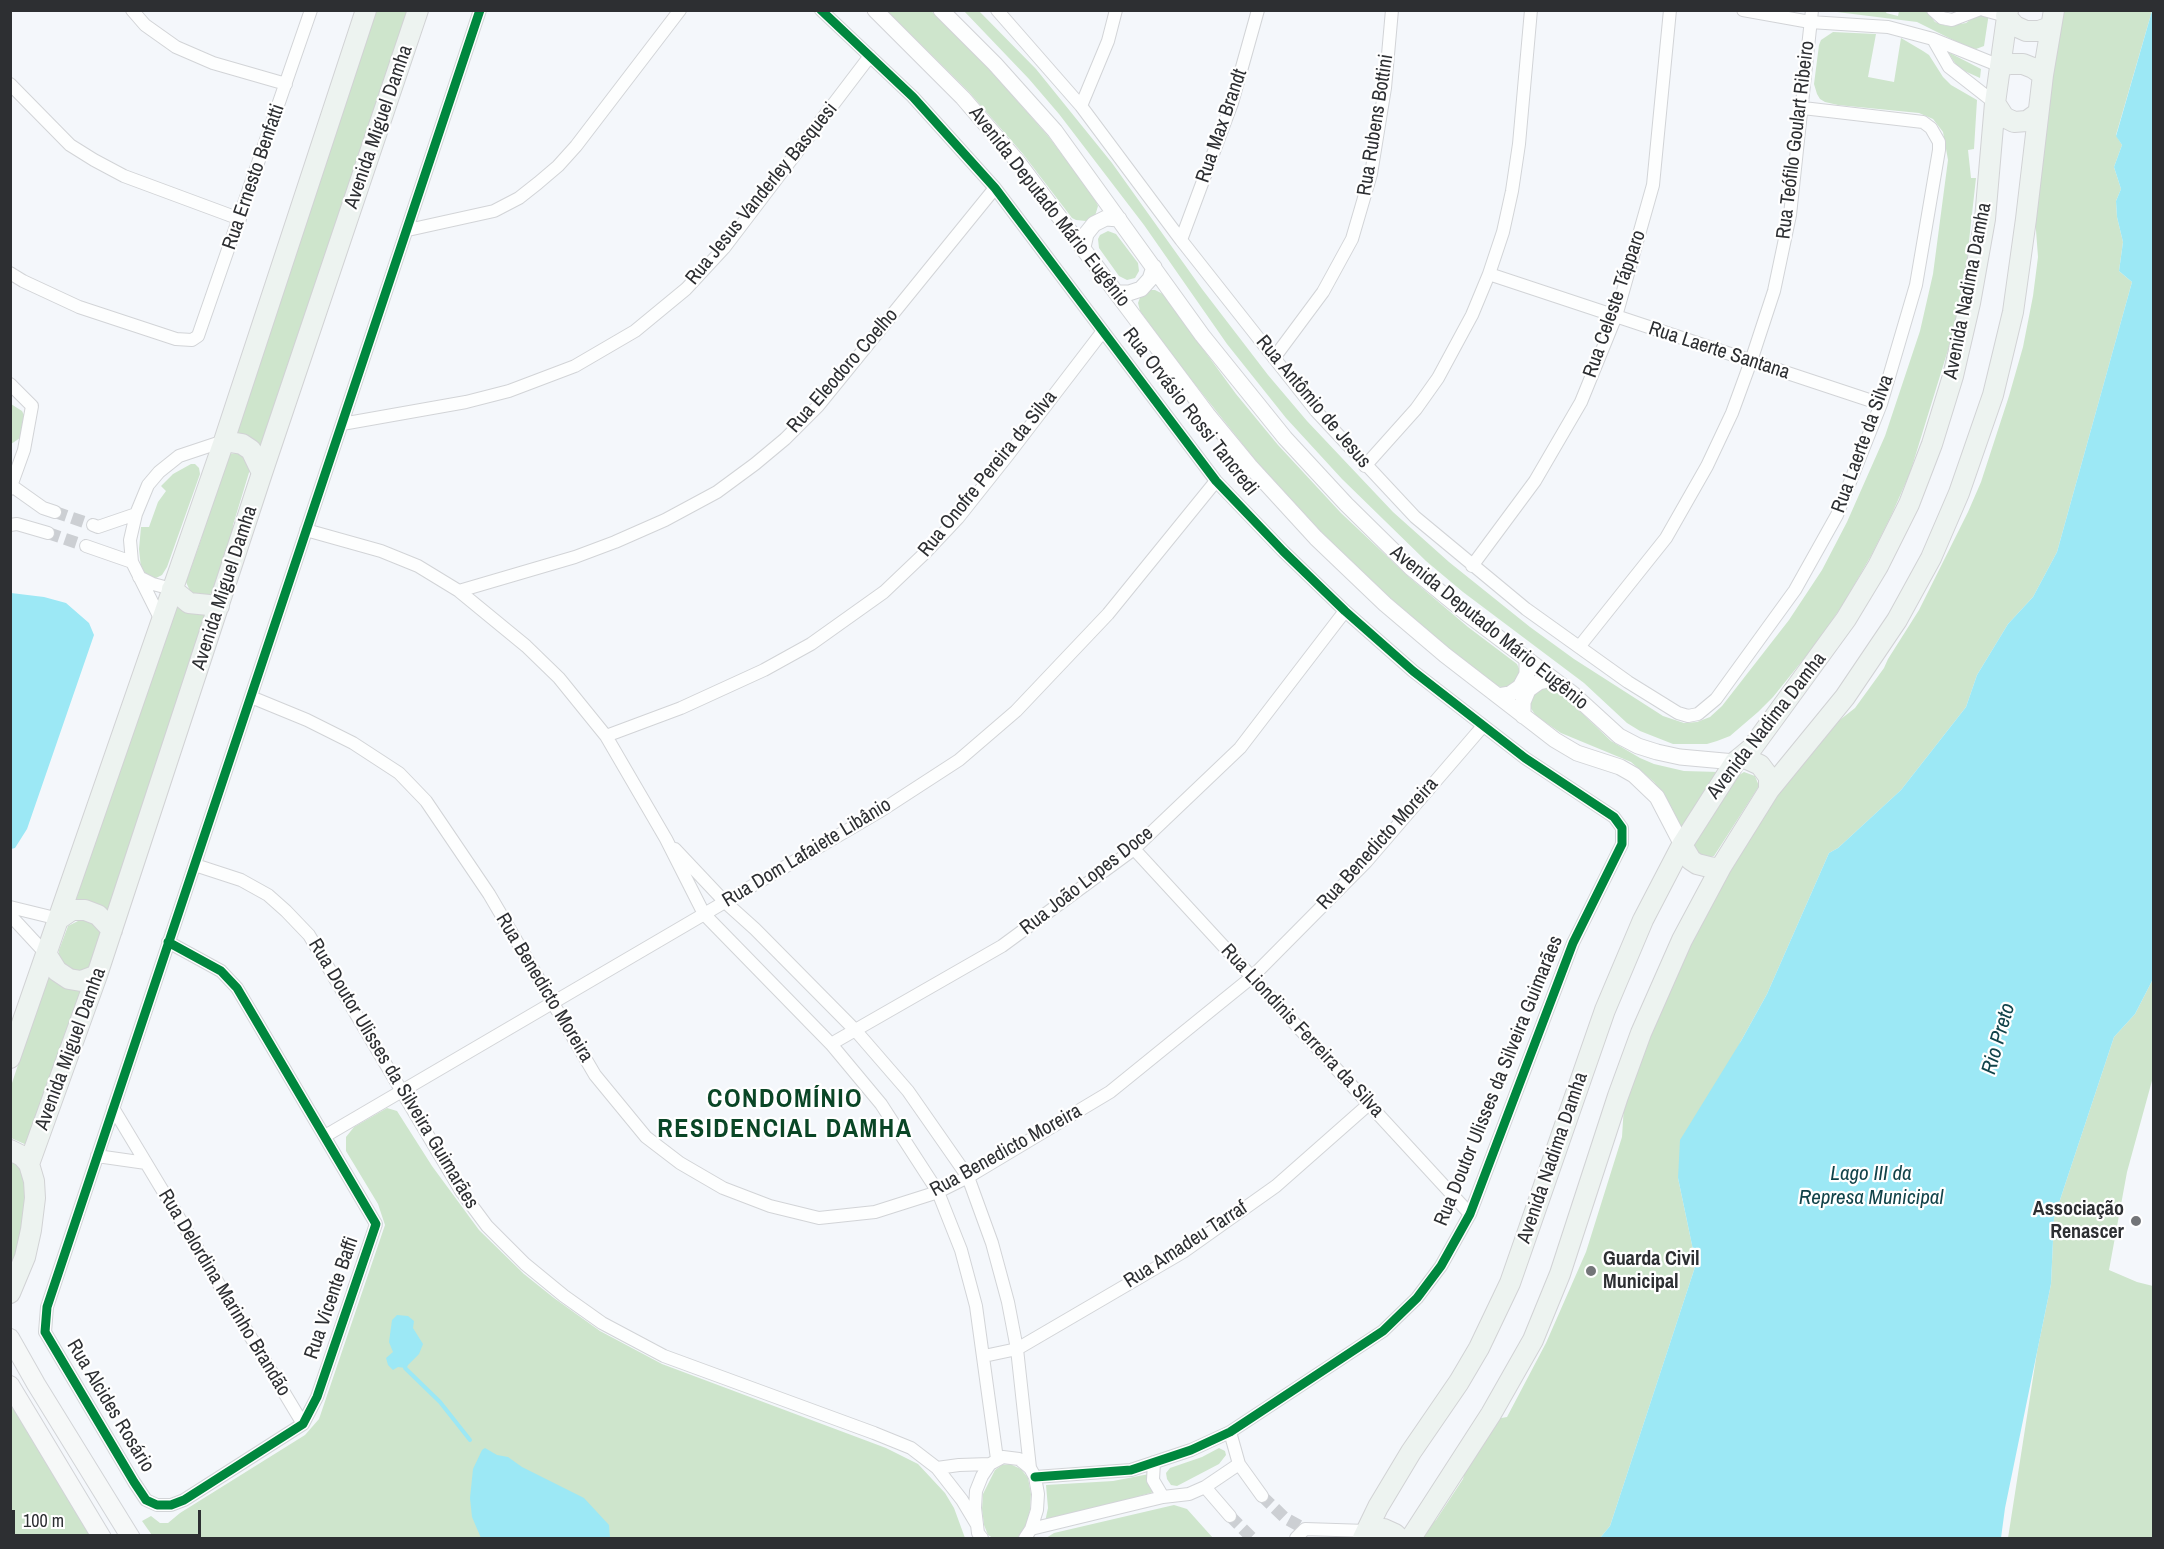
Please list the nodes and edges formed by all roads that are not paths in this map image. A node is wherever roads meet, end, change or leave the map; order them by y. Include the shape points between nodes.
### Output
1 (132, 10) edge
2 (311, 10) edge
3 (366, 10) edge
4 (418, 10) edge
5 (480, 10) edge
6 (680, 10) edge
7 (820, 10) edge
8 (875, 10) edge
9 (941, 10) edge
10 (997, 10) edge
11 (1116, 10) edge
12 (1258, 10) edge
13 (1392, 10) edge
14 (1531, 10) edge
15 (1670, 10) edge
16 (1743, 10) edge
17 (1933, 10) edge
18 (1978, 10) edge
19 (1984, 10) edge
20 (2007, 14) edge
21 (1811, 16) edge
22 (2052, 19) edge
23 (1933, 39) junction
24 (870, 56) junction
25 (2000, 66) junction
26 (2043, 75) junction
27 (10, 84) edge
28 (286, 84) junction
29 (1995, 104) junction
30 (1081, 106) junction
31 (1803, 108) junction
32 (2038, 113) junction
33 (995, 188) junction
34 (240, 219) junction
35 (1119, 219) junction
36 (408, 230) junction
37 (1181, 240) junction
38 (1083, 247) junction
39 (1154, 267) junction
40 (10, 273) edge
41 (1489, 274) junction
42 (1117, 293) junction
43 (1616, 316) junction
44 (1103, 331) junction
45 (1275, 358) junction
46 (1751, 361) junction
47 (10, 384) edge
48 (1881, 404) junction
49 (342, 424) junction
50 (224, 441) junction
51 (1365, 466) junction
52 (262, 473) junction
53 (1216, 481) junction
54 (11, 488) edge
55 (55, 512) tunnel mouth
56 (135, 514) junction
57 (10, 525) edge
58 (306, 530) junction
59 (48, 533) tunnel mouth
60 (132, 562) junction
61 (1472, 566) junction
62 (139, 577) junction
63 (172, 589) junction
64 (459, 591) junction
65 (219, 606) junction
66 (1345, 611) junction
67 (161, 620) junction
68 (1579, 646) junction
69 (1527, 660) junction
70 (1552, 679) junction
71 (1498, 696) junction
72 (250, 697) junction
73 (1698, 714) joint
74 (1524, 716) junction
75 (1483, 726) junction
76 (606, 736) junction
77 (1735, 762) junction
78 (1769, 790) junction
79 (1605, 811) joint
80 (666, 839) junction
81 (1682, 845) junction
82 (1134, 849) junction
83 (195, 865) junction
84 (1721, 867) junction
85 (725, 902) junction
86 (10, 907) edge
87 (704, 914) junction
88 (10, 915) edge
89 (59, 919) junction
90 (112, 930) junction
91 (168, 942) junction
92 (46, 955) junction
93 (98, 975) junction
94 (1252, 977) junction
95 (553, 1003) junction
96 (856, 1031) junction
97 (831, 1044) junction
98 (10, 1058) edge
99 (400, 1090) junction
100 (1369, 1104) junction
101 (113, 1108) junction
102 (325, 1136) junction
103 (10, 1149) edge
104 (97, 1155) junction
105 (146, 1162) junction
106 (29, 1164) junction
107 (968, 1177) junction
108 (938, 1192) junction
109 (1470, 1214) junction
110 (10, 1293) edge
111 (10, 1338) edge
112 (1017, 1349) junction
113 (984, 1356) junction
114 (10, 1385) edge
115 (303, 1424) junction
116 (1230, 1432) junction
117 (994, 1462) junction
118 (1154, 1462) junction
119 (1239, 1464) junction
120 (937, 1468) junction
121 (1033, 1473) junction
122 (1205, 1487) junction
123 (1262, 1496) tunnel mouth
124 (1163, 1497) junction
125 (1230, 1516) tunnel mouth
126 (977, 1525) junction
127 (1365, 1535) edge
128 (1028, 1536) edge
129 (102, 1539) edge
130 (131, 1539) edge
131 (981, 1539) edge
132 (1296, 1539) edge
133 (1399, 1539) edge
134 (1411, 1539) edge

1 - 28 street via 145,25 177,47 213,63
2 - 28 street, Rua Ernesto Benfatti
3 - 50 main road
4 - 52 main road, Avenida Miguel Damha
5 - 36 street
6 - 36 street via 576,146 538,183 494,211
7 - 24 street, Rua Orvásio Rossi Tancredi
8 - 38 street, Avenida Deputado Mário Eugênio via 963,98
9 - 35 street, Avenida Deputado Mário Eugênio via 1055,131
10 - 30 street, Rua Antômio de Jesus
11 - 30 street via 1108,41
12 - 37 street, Rua Max Brandt via 1232,102
13 - 45 street, Rua Rubens Bottini via 1371,174 1352,239 1323,292
14 - 41 street via 1512,191
15 - 43 street, Rua Celeste Tápparo via 1653,185
16 - 21 street
17 - 18 street via 1952,20
19 - 20 street
20 - 22 main road via 2015,26 2026,31 2039,31
20 - 25 main road, Avenida Nadima Damha
21 - 23 street via 1888,27
21 - 31 street, Rua Teófilo Goulart Ribeiro
22 - 26 main road, Avenida Nadima Damha
23 - 25 street
23 - 29 street via 1949,67
24 - 33 street, Rua Orvásio Rossi Tancredi via 913,97
24 - 49 street, Rua Jesus Vanderley Basquesi via 724,248 686,289 635,331 575,366 509,391
25 - 26 main road via 2023,64
25 - 29 main road, Avenida Nadima Damha
26 - 32 main road, Avenida Nadima Damha
27 - 34 street via 70,145 94,160 124,176
28 - 34 street, Rua Ernesto Benfatti
29 - 32 main road via 2004,117 2014,122 2027,121
29 - 77 main road, Avenida Nadima Damha via 1984,219 1970,303 1953,376 1922,472 1893,539 1846,619 1752,748
30 - 37 street, Rua Antômio de Jesus
31 - 46 street, Rua Teófilo Goulart Ribeiro via 1790,215 1774,291
31 - 48 street, Rua Laerte da Silva via 1923,122 1939,142 1916,285
32 - 78 main road, Avenida Nadima Damha via 2013,312 1993,395 1959,493 1931,558 1883,643 1845,697
33 - 44 street, Rua Orvásio Rossi Tancredi
33 - 64 street, Rua Eleodoro Coelho via 819,406 785,439 717,492 615,542
34 - 40 street, Rua Ernesto Benfatti via 202,329 192,340 177,339 79,308
35 - 38 street via 1106,218 1094,224
35 - 39 street, Avenida Deputado Mário Eugênio
36 - 49 street
37 - 45 street, Rua Antômio de Jesus
38 - 42 street, Avenida Deputado Mário Eugênio
39 - 42 street via 1141,289
39 - 69 street, Avenida Deputado Mário Eugênio via 1249,396 1346,504 1411,568
41 - 43 street, Rua Laerte Santana
41 - 51 street via 1438,378
42 - 71 street, Avenida Deputado Mário Eugênio via 1208,416 1316,538 1384,604
43 - 46 street, Rua Laerte Santana
43 - 61 street, Rua Celeste Tápparo via 1581,402 1535,481
44 - 53 street, Rua Orvásio Rossi Tancredi
44 - 76 street, Rua Onofre Pereira da Silva via 958,518 884,592 811,644 764,670 681,708
45 - 51 street, Rua Antômio de Jesus
46 - 48 street, Rua Laerte Santana
46 - 68 street, Rua Teófilo Goulart Ribeiro via 1707,466 1671,529
47 - 54 street via 32,406 24,450
48 - 73 street, Rua Laerte da Silva via 1837,515 1795,590 1716,699
49 - 58 street
50 - 52 main road via 251,450
50 - 56 street via 179,456 159,472 148,485
50 - 63 main road
51 - 61 street, Rua Antômio de Jesus via 1415,517
52 - 65 main road, Avenida Miguel Damha
53 - 66 street, Rua Orvásio Rossi Tancredi
53 - 85 street, Rua Dom Lafaiete Libânio via 1108,614 1017,711 949,766 882,810
54 - 55 street
56 - 60 street via 130,540
56 - 60 street via 96,526 89,547
57 - 59 street
58 - 64 street via 381,551 418,566
58 - 72 street
60 - 62 street
61 - 68 street, Rua Antômio de Jesus
62 - 63 street
62 - 67 street
63 - 65 main road via 189,603
63 - 67 main road
64 - 76 street via 559,678
65 - 90 main road, Avenida Miguel Damha
66 - 75 street, Rua Orvásio Rossi Tancredi
66 - 82 street, Rua João Lopes Doce via 1240,748
67 - 89 main road
68 - 73 street, Rua Antômio de Jesus via 1678,713
69 - 70 street, Avenida Deputado Mário Eugênio
69 - 71 street via 1527,674 1520,687
70 - 74 street via 1528,690 1523,702
70 - 77 street, Avenida Deputado Mário Eugênio via 1619,736 1638,746 1680,757
71 - 74 street, Avenida Deputado Mário Eugênio
72 - 83 street
72 - 95 street, Rua Benedicto Moreira via 353,743 399,773 413,787 489,894
74 - 81 street, Avenida Deputado Mário Eugênio via 1577,753 1634,775 1657,798
75 - 79 street, Rua Orvásio Rossi Tancredi
75 - 94 street, Rua Benedicto Moreira via 1366,862
76 - 80 street
77 - 78 main road via 1742,758 1760,765 1769,777
77 - 81 main road, Avenida Nadima Damha
78 - 84 main road, Avenida Nadima Damha
79 - 109 street, Rua Doutor Ulisses da Silveira Guimarães via 1619,822 1622,844 1573,943
80 - 85 street
80 - 87 street
81 - 84 main road via 1690,860 1697,864
81 - 127 main road, Avenida Nadima Damha via 1643,920 1605,1011 1510,1283 1479,1348 1411,1452
82 - 94 street, Rua Liondinis Ferreira da Silva
82 - 96 street, Rua João Lopes Doce via 1002,946
83 - 91 street
83 - 99 street, Rua Doutor Ulisses da Silveira Guimarães via 241,880 268,895 309,935
84 - 134 main road, Avenida Nadima Damha via 1682,940 1641,1033 1560,1274 1533,1340
85 - 87 street, Rua Dom Lafaiete Libânio
85 - 96 street
86 - 89 street
87 - 95 street, Rua Dom Lafaiete Libânio
87 - 97 street
88 - 92 street
89 - 90 main road via 72,910 85,910 98,915
89 - 92 main road
90 - 93 main road, Avenida Miguel Damha
91 - 101 street
91 - 102 street, Rua Vicente Baffi via 221,971 237,988
92 - 93 main road via 57,971 69,979 81,981
92 - 98 main road
93 - 106 main road, Avenida Miguel Damha
94 - 100 street, Rua Liondinis Ferreira da Silva
94 - 107 street, Rua Benedicto Moreira via 1110,1092
95 - 99 street, Rua Dom Lafaiete Libânio
95 - 108 street, Rua Benedicto Moreira via 596,1075 646,1137 723,1188 770,1206 819,1218 875,1212
96 - 97 street, Rua João Lopes Doce
96 - 107 street via 908,1091
97 - 108 street via 881,1104
99 - 102 street, Rua Dom Lafaiete Libânio
99 - 120 street, Rua Doutor Ulisses da Silveira Guimarães via 461,1191 487,1226 525,1264 602,1323 664,1356 911,1448
100 - 109 street, Rua Liondinis Ferreira da Silva
100 - 112 street, Rua Amadeu Tarraf via 1276,1186 1183,1252
101 - 104 street
101 - 105 street, Rua Delordina Marinho Brandão
102 - 115 street, Rua Vicente Baffi via 376,1224 317,1397
103 - 106 main road
104 - 105 street
104 - 115 street, Rua Alcides Rosário via 46,1307 45,1332 146,1500 158,1505 183,1500
105 - 115 street, Rua Delordina Marinho Brandão
106 - 110 main road via 35,1190 32,1230
107 - 108 street, Rua Benedicto Moreira
107 - 112 street via 992,1243
108 - 113 street via 961,1250
109 - 116 street, Rua Doutor Ulisses da Silveira Guimarães via 1441,1266 1417,1298 1383,1331
111 - 130 main road
112 - 113 street, Rua Amadeu Tarraf
112 - 121 street
113 - 117 street
114 - 129 main road
116 - 118 street, Rua Doutor Ulisses da Silveira Guimarães
116 - 119 street
117 - 120 street
117 - 121 street via 1003,1457 1019,1459
117 - 126 street via 976,1491
118 - 121 street, Rua Doutor Ulisses da Silveira Guimarães via 1131,1470
118 - 124 street via 1153,1480
119 - 122 street
119 - 123 street
120 - 126 street, Rua Doutor Ulisses da Silveira Guimarães
121 - 128 street via 1037,1510
122 - 124 street via 1189,1494
122 - 125 street
124 - 128 street
126 - 131 street
127 - 132 street via 1305,1529
127 - 133 main road via 1372,1529 1384,1529

